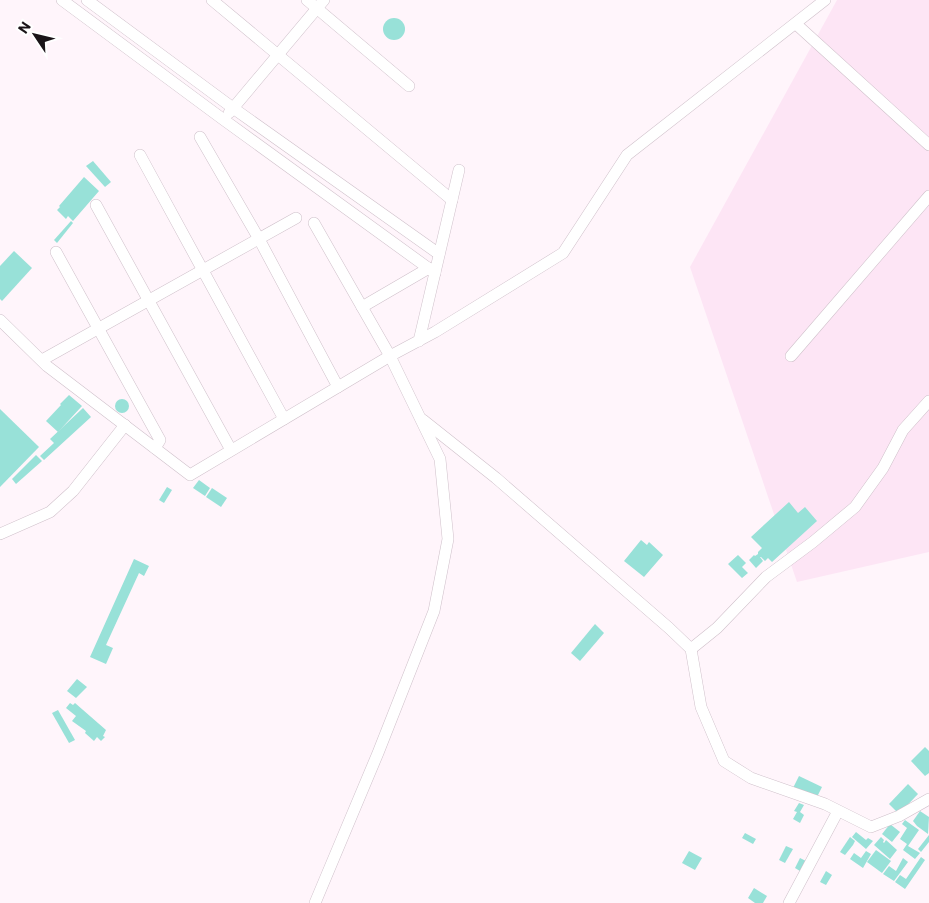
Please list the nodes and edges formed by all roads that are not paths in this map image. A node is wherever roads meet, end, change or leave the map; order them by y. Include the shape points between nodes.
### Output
1 (62, 0) edge
2 (87, 0) edge
3 (212, 0) edge
4 (307, 0) edge
5 (825, 0) edge
6 (320, 4) edge
7 (796, 24) junction
8 (278, 55) junction
9 (409, 86) dead end
10 (233, 108) junction
11 (224, 120) junction
12 (200, 136) dead end
13 (929, 145) edge
14 (140, 155) dead end
15 (459, 170) dead end
16 (929, 196) edge
17 (452, 200) junction
18 (96, 204) dead end
19 (296, 218) dead end
20 (314, 223) dead end
21 (259, 239) junction
22 (56, 252) dead end
23 (440, 254) junction
24 (203, 270) junction
25 (432, 271) junction
26 (149, 300) junction
27 (362, 307) junction
28 (0, 320) edge
29 (99, 328) junction
30 (419, 341) junction
31 (390, 356) junction
32 (790, 356) dead end
33 (42, 360) junction
34 (338, 387) junction
35 (929, 401) edge
36 (420, 418) junction
37 (284, 419) junction
38 (125, 425) junction
39 (155, 448) junction
40 (231, 450) junction
41 (0, 534) edge
42 (691, 649) junction
43 (929, 799) edge
44 (838, 811) junction
45 (315, 903) edge
46 (789, 903) edge

1 - 11 street
2 - 10 street
3 - 8 street
4 - 6 street
5 - 7 street
6 - 8 street
6 - 9 street
7 - 13 street
7 - 30 street via 627,155 563,254
8 - 10 street
8 - 17 street
10 - 11 street
10 - 23 street
11 - 25 street
12 - 21 street
14 - 24 street
15 - 17 street
16 - 32 street
17 - 23 street
18 - 26 street
19 - 21 street
20 - 27 street
21 - 24 street
21 - 34 street
22 - 29 street
23 - 25 street
24 - 26 street
24 - 37 street
25 - 27 street
25 - 30 street
26 - 29 street
26 - 40 street
27 - 31 street
28 - 33 street
29 - 33 street
29 - 39 street via 160,440
30 - 31 street
31 - 34 street
31 - 36 street
33 - 38 street
34 - 37 street
35 - 42 street via 903,430 884,468 855,507 766,577 717,628
36 - 42 street via 496,478
36 - 45 street via 440,459 448,539 434,611
37 - 40 street
38 - 39 street
38 - 41 street via 73,492 50,512
39 - 40 street via 190,475
42 - 44 street via 701,707 724,761 751,778
43 - 44 street via 871,827
44 - 46 street

